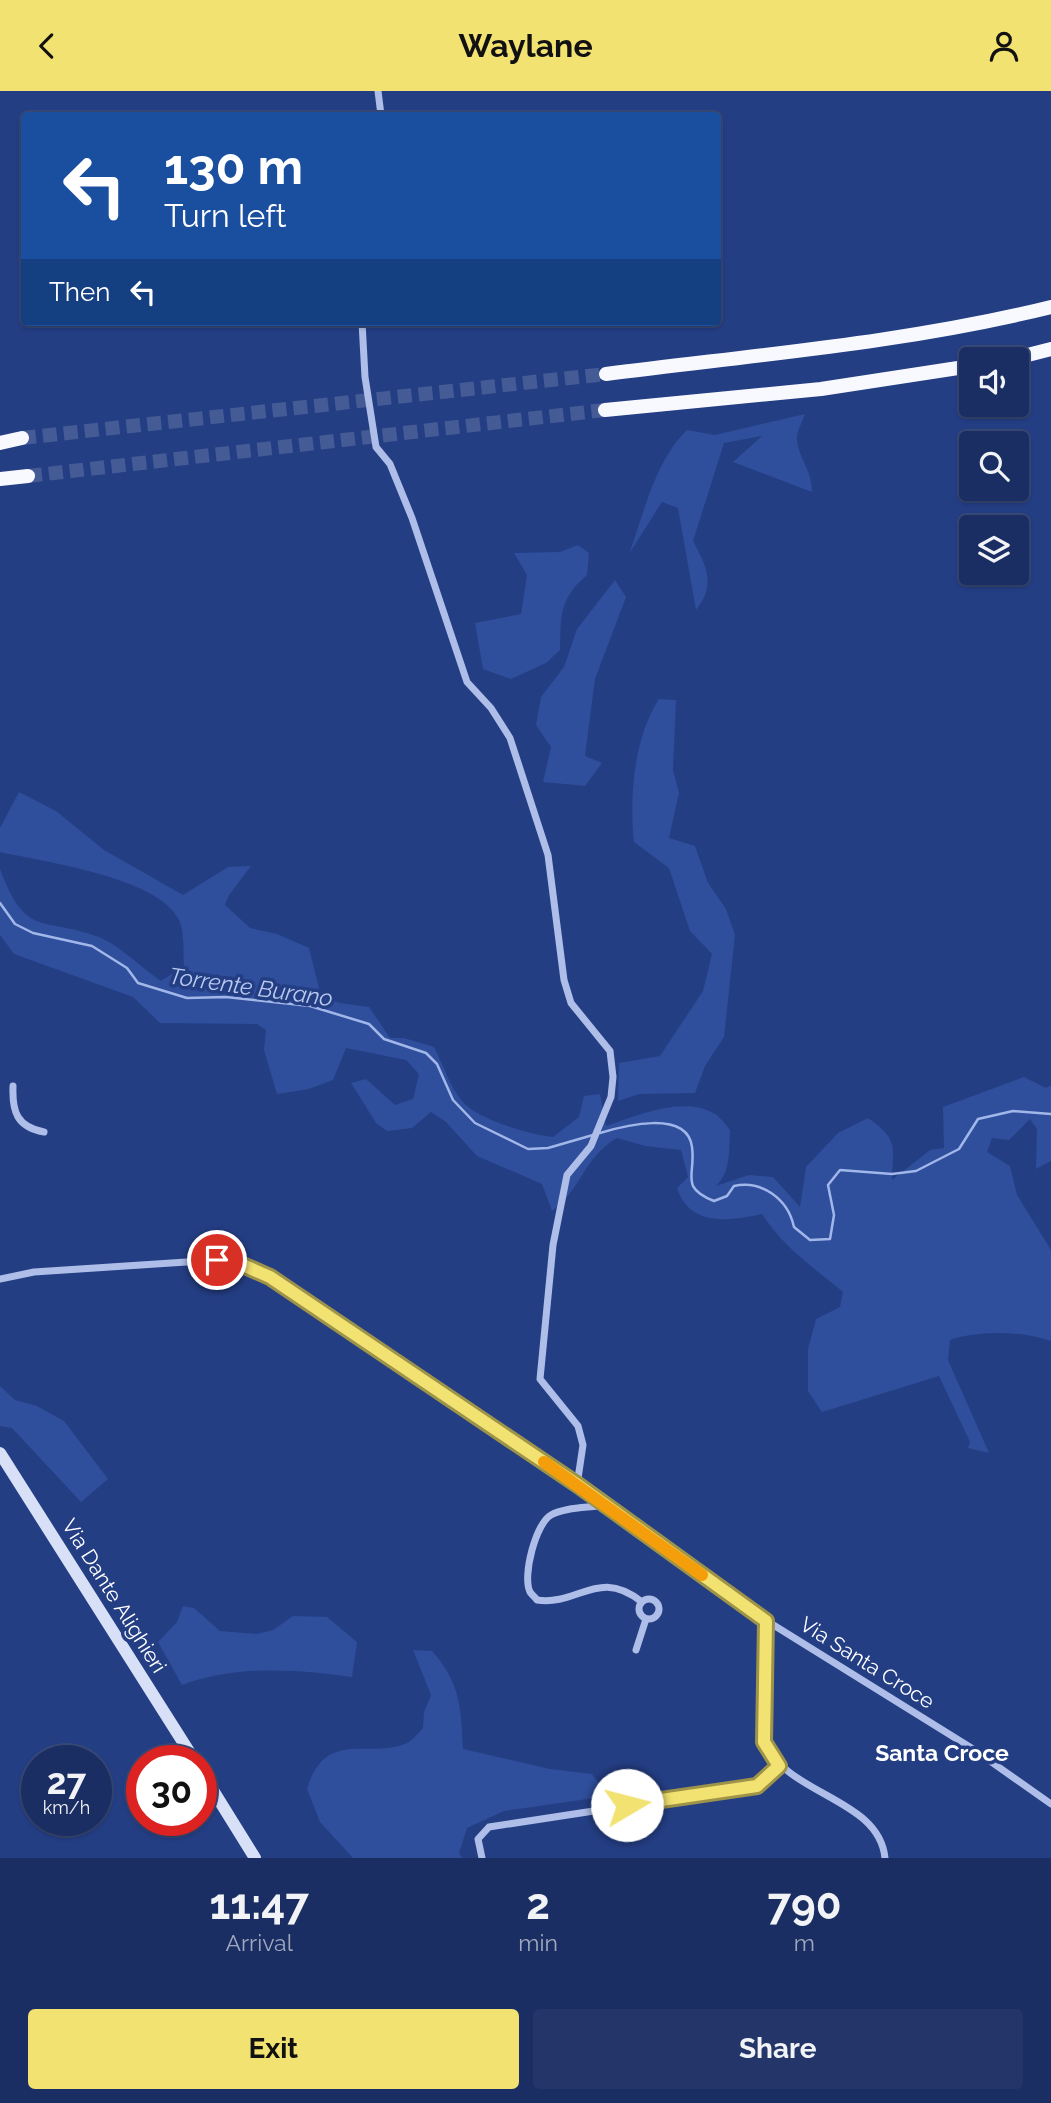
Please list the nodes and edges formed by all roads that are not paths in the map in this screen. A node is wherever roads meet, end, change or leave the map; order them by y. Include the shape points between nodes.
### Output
1 (378, 91) edge
2 (381, 112) edge
3 (1051, 307) edge
4 (362, 326) edge
5 (1051, 349) edge
6 (1029, 355) edge
7 (959, 368) edge
8 (606, 373) tunnel mouth
9 (605, 410) tunnel mouth
10 (22, 438) tunnel mouth
11 (0, 443) edge
12 (28, 476) tunnel mouth
13 (0, 479) edge
14 (13, 1086) dead end
15 (44, 1132) dead end
16 (0, 1279) edge
17 (0, 1453) edge
18 (578, 1485) junction
19 (605, 1505) junction
20 (642, 1602) junction
21 (646, 1619) junction
22 (766, 1621) junction
23 (779, 1629) junction
24 (766, 1636) junction
25 (636, 1650) dead end
26 (185, 1745) edge
27 (779, 1766) junction
28 (217, 1796) edge
29 (1051, 1804) edge
30 (256, 1858) edge
31 (482, 1858) edge
32 (886, 1858) edge

1 - 2 street
3 - 8 highway via 917,333
4 - 18 street via 376,447 390,464 412,518 467,682 510,738 548,855 571,1003 610,1051 611,1097 591,1146 567,1175 553,1245 540,1379 578,1426 583,1445
5 - 6 highway
7 - 9 highway via 821,389
10 - 11 highway
12 - 13 highway
14 - 15 street via 16,1117 30,1129
16 - 18 street, Via Santa Croce via 48,1270 236,1262 270,1277
17 - 26 main road, Via Dante Alighieri
18 - 19 street, Via Santa Croce
19 - 20 street via 554,1513 543,1520 533,1549 530,1591 537,1600 546,1601 593,1587 612,1587
19 - 22 street, Via Santa Croce
20 - 21 street via 639,1612
20 - 21 street via 651,1599 659,1605 658,1615
21 - 25 street
22 - 23 street, Via Santa Croce
22 - 24 street
23 - 24 street
23 - 29 street, Via Santa Croce via 973,1749
24 - 27 street via 764,1742
27 - 31 street via 757,1786 489,1827 478,1839
27 - 32 street via 870,1822 882,1838
28 - 30 main road

